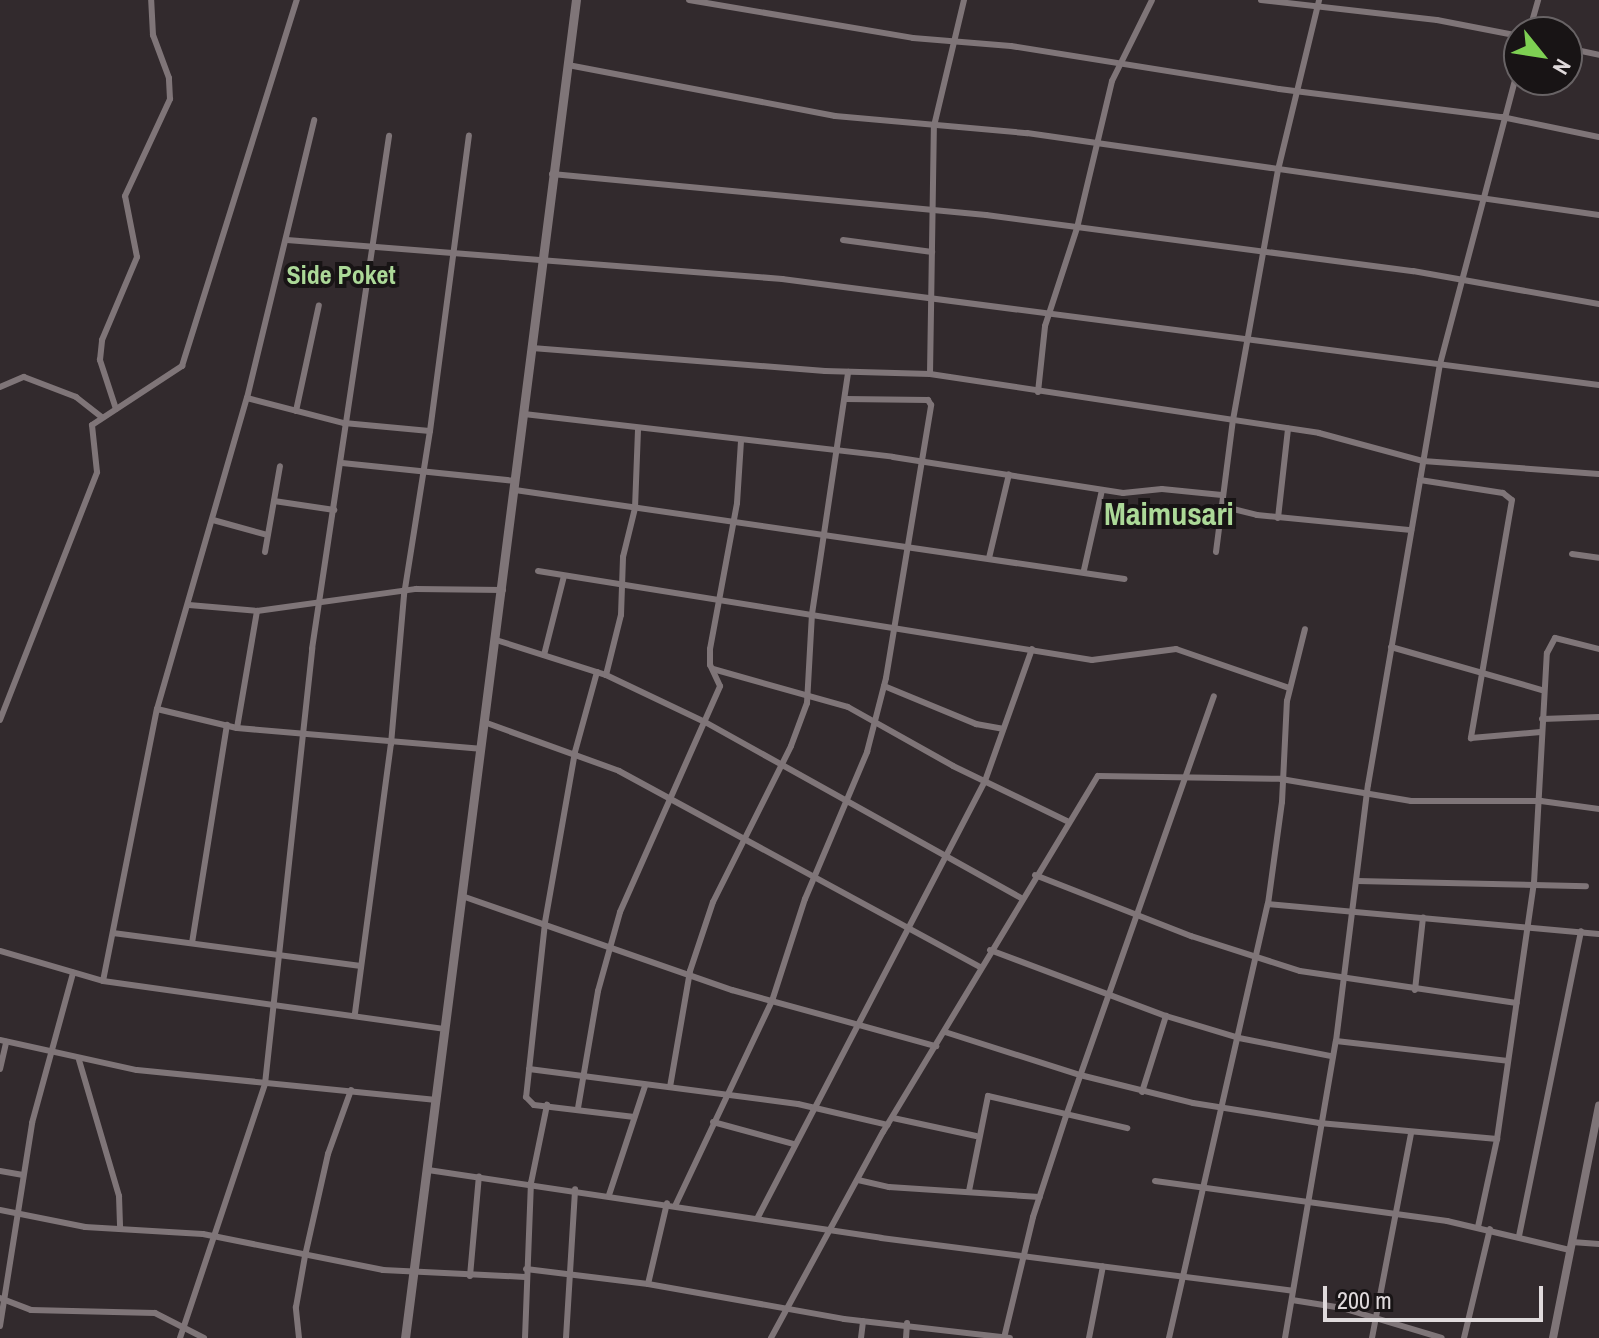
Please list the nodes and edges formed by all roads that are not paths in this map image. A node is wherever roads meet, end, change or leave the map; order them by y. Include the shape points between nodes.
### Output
1 (151, 0) edge
2 (297, 0) edge
3 (576, 0) edge
4 (689, 0) edge
5 (964, 0) edge
6 (1152, 0) edge
7 (1261, 0) edge
8 (1318, 3) edge
9 (1503, 33) edge
10 (956, 44) junction
11 (1121, 64) junction
12 (568, 65) junction
13 (1296, 92) junction
14 (1509, 96) edge
15 (1502, 117) junction
16 (314, 120) dead end
17 (934, 126) junction
18 (389, 136) dead end
19 (469, 136) dead end
20 (1599, 137) edge
21 (1098, 147) junction
22 (1278, 170) junction
23 (552, 174) junction
24 (1481, 198) junction
25 (931, 212) junction
26 (1599, 215) edge
27 (1077, 228) junction
28 (287, 240) junction
29 (843, 240) dead end
30 (369, 246) junction
31 (932, 252) junction
32 (452, 253) junction
33 (1266, 255) junction
34 (542, 262) junction
35 (1459, 279) junction
36 (930, 297) junction
37 (1599, 304) edge
38 (319, 305) dead end
39 (1050, 311) junction
40 (1247, 336) junction
41 (532, 348) junction
42 (1440, 364) junction
43 (848, 372) junction
44 (930, 374) junction
45 (1599, 385) edge
46 (0, 387) edge
47 (1038, 392) junction
48 (247, 398) junction
49 (846, 399) junction
50 (116, 409) junction
51 (296, 411) junction
52 (524, 414) junction
53 (102, 417) junction
54 (1233, 420) junction
55 (344, 423) junction
56 (638, 429) junction
57 (1288, 429) junction
58 (430, 431) junction
59 (741, 441) junction
60 (839, 453) junction
61 (924, 461) junction
62 (1423, 461) junction
63 (342, 463) junction
64 (280, 466) dead end
65 (421, 472) junction
66 (1009, 474) junction
67 (1599, 474) edge
68 (1420, 480) junction
69 (515, 486) junction
70 (1102, 490) junction
71 (1222, 495) junction
72 (274, 501) junction
73 (1221, 506) junction
74 (635, 508) junction
75 (334, 510) junction
76 (1278, 518) junction
77 (213, 520) junction
78 (733, 521) junction
79 (1411, 530) junction
80 (827, 533) junction
81 (267, 535) junction
82 (907, 543) junction
83 (265, 552) dead end
84 (1216, 552) dead end
85 (1572, 554) dead end
86 (989, 558) junction
87 (1599, 558) edge
88 (1084, 570) junction
89 (538, 571) dead end
90 (564, 576) junction
91 (1125, 579) dead end
92 (621, 587) junction
93 (503, 590) junction
94 (404, 595) junction
95 (718, 601) junction
96 (320, 604) junction
97 (189, 605) junction
98 (257, 611) junction
99 (812, 614) junction
100 (894, 628) junction
101 (1305, 629) dead end
102 (496, 640) junction
103 (1391, 647) junction
104 (1032, 649) junction
105 (1599, 649) edge
106 (544, 655) junction
107 (713, 669) junction
108 (597, 672) junction
109 (606, 675) junction
110 (1482, 676) junction
111 (884, 686) junction
112 (1289, 688) junction
113 (1542, 690) junction
114 (807, 692) junction
115 (1214, 696) dead end
116 (157, 709) junction
117 (1599, 717) edge
118 (1542, 719) junction
119 (0, 720) edge
120 (876, 721) junction
121 (484, 722) junction
122 (705, 722) junction
123 (227, 725) junction
124 (237, 728) junction
125 (1003, 729) junction
126 (1541, 732) junction
127 (303, 736) junction
128 (391, 744) junction
129 (480, 749) junction
130 (575, 752) junction
131 (780, 765) junction
132 (1187, 776) junction
133 (1281, 779) junction
134 (985, 781) junction
135 (1367, 790) junction
136 (669, 799) junction
137 (1541, 801) junction
138 (848, 805) junction
139 (1599, 809) edge
140 (1067, 821) junction
141 (743, 837) junction
142 (946, 855) junction
143 (1035, 875) junction
144 (815, 877) junction
145 (1357, 881) junction
146 (1534, 883) junction
147 (1586, 886) dead end
148 (462, 896) junction
149 (1021, 898) junction
150 (1268, 904) junction
151 (1353, 913) junction
152 (1138, 915) junction
153 (1423, 917) junction
154 (545, 923) junction
155 (907, 927) junction
156 (1528, 927) junction
157 (1581, 931) junction
158 (113, 933) junction
159 (1599, 934) edge
160 (192, 943) junction
161 (610, 944) junction
162 (990, 950) junction
163 (0, 951) edge
164 (278, 954) junction
165 (1253, 958) junction
166 (361, 966) junction
167 (980, 967) junction
168 (690, 971) junction
169 (73, 973) junction
170 (1345, 978) junction
171 (103, 981) junction
172 (1415, 990) junction
173 (1108, 995) junction
174 (772, 1001) junction
175 (1517, 1003) junction
176 (270, 1006) junction
177 (355, 1013) junction
178 (1166, 1016) junction
179 (856, 1025) junction
180 (446, 1029) junction
181 (945, 1032) junction
182 (1239, 1038) junction
183 (3, 1041) edge
184 (1336, 1041) junction
185 (936, 1046) junction
186 (53, 1052) junction
187 (1331, 1056) junction
188 (79, 1060) junction
189 (1508, 1061) junction
190 (0, 1069) edge
191 (529, 1069) junction
192 (1080, 1075) junction
193 (584, 1078) junction
194 (265, 1084) junction
195 (645, 1086) junction
196 (670, 1087) junction
197 (351, 1090) junction
198 (1142, 1092) junction
199 (728, 1098) junction
200 (437, 1100) junction
201 (547, 1105) junction
202 (1599, 1105) edge
203 (578, 1108) junction
204 (814, 1108) junction
205 (1221, 1108) junction
206 (1066, 1116) junction
207 (634, 1117) junction
208 (713, 1122) junction
209 (890, 1122) junction
210 (1319, 1123) junction
211 (1127, 1128) dead end
212 (1411, 1133) junction
213 (976, 1136) junction
214 (1497, 1139) junction
215 (794, 1144) junction
216 (1594, 1156) edge
217 (428, 1170) junction
218 (0, 1171) edge
219 (22, 1175) junction
220 (479, 1176) junction
221 (858, 1180) junction
222 (1155, 1181) dead end
223 (531, 1183) junction
224 (575, 1189) junction
225 (1204, 1190) junction
226 (969, 1191) junction
227 (609, 1195) junction
228 (1040, 1197) junction
229 (667, 1203) junction
230 (676, 1204) junction
231 (1309, 1204) junction
232 (0, 1210) edge
233 (15, 1213) junction
234 (1393, 1214) junction
235 (758, 1217) junction
236 (1478, 1227) junction
237 (120, 1229) junction
238 (1490, 1229) junction
239 (833, 1231) junction
240 (210, 1236) junction
241 (1519, 1236) junction
242 (1599, 1244) edge
243 (1571, 1246) junction
244 (1023, 1255) junction
245 (305, 1256) junction
246 (1103, 1266) junction
247 (413, 1273) junction
248 (526, 1273) junction
249 (568, 1274) junction
250 (470, 1276) junction
251 (1183, 1277) junction
252 (648, 1284) junction
253 (1293, 1291) junction
254 (2, 1298) edge
255 (1292, 1300) junction
256 (791, 1308) junction
257 (863, 1321) junction
258 (1375, 1322) junction
259 (907, 1323) junction
260 (0, 1326) edge
261 (183, 1328) junction
262 (180, 1338) edge
263 (204, 1338) edge
264 (299, 1338) edge
265 (405, 1338) edge
266 (525, 1338) edge
267 (566, 1338) edge
268 (771, 1338) edge
269 (861, 1338) edge
270 (906, 1338) edge
271 (1006, 1338) edge
272 (1089, 1338) edge
273 (1169, 1338) edge
274 (1285, 1338) edge
275 (1372, 1338) edge
276 (1442, 1338) edge
277 (1464, 1338) edge
278 (1553, 1338) edge

1 - 50 street via 153,35 169,78 170,99 127,182 137,257 102,340 100,360
2 - 50 street via 182,366
3 - 12 main road
4 - 10 street
5 - 10 street
6 - 11 street
7 - 8 street
8 - 9 street
8 - 13 street
10 - 11 street via 1011,46
10 - 17 street via 940,87
11 - 13 street
11 - 21 street
12 - 17 street via 761,104
12 - 23 main road
13 - 15 street
13 - 22 street
14 - 15 street
15 - 20 street
15 - 24 street
16 - 28 street
17 - 21 street via 1027,133
17 - 25 street
18 - 30 street
19 - 32 street
21 - 22 street via 1171,152
21 - 27 street
22 - 24 street
22 - 33 street
23 - 25 street
23 - 34 main road
24 - 26 street
24 - 35 street
25 - 27 street
25 - 31 street
27 - 33 street
27 - 39 street
28 - 30 street
28 - 48 street
29 - 31 street
30 - 32 street
30 - 55 street
31 - 36 street
32 - 34 street
32 - 58 street
33 - 35 street
33 - 40 street
34 - 36 street via 782,279
34 - 41 main road
35 - 37 street
35 - 42 street
36 - 39 street
36 - 44 street
38 - 51 street
39 - 40 street
39 - 47 street
40 - 42 street
40 - 54 street
41 - 43 street
41 - 52 main road
42 - 45 street
42 - 62 street
43 - 44 street
43 - 49 street
44 - 47 street
46 - 53 street via 24,377 76,397
47 - 54 street
48 - 51 street
48 - 77 street
49 - 60 street
49 - 61 street via 928,400
50 - 53 street
51 - 55 street
52 - 56 street
52 - 69 main road
53 - 119 street via 92,425 97,472
54 - 57 street
54 - 71 street
55 - 58 street
55 - 63 street
56 - 59 street
56 - 74 street
57 - 62 street
57 - 76 street
58 - 65 street
59 - 60 street
59 - 78 street
60 - 61 street
60 - 80 street
61 - 66 street
61 - 82 street
62 - 67 street
62 - 68 street
63 - 65 street
63 - 75 street
64 - 72 street
65 - 69 street
65 - 94 street
66 - 70 street
66 - 86 street
68 - 79 street
68 - 110 street via 1503,493 1512,500
69 - 74 street
69 - 93 main road
70 - 71 street
70 - 88 street
71 - 73 street
72 - 75 street
72 - 81 street
73 - 76 street
73 - 84 street
74 - 78 street
74 - 92 street
75 - 96 street
76 - 79 street
77 - 81 street
77 - 97 street
78 - 80 street
78 - 95 street
79 - 103 street
80 - 82 street
80 - 99 street
81 - 83 street
82 - 86 street
82 - 100 street
85 - 87 street
86 - 88 street
88 - 91 street
89 - 90 street
90 - 92 street
90 - 106 street
92 - 95 street
92 - 109 street via 621,615
93 - 94 street via 416,589
93 - 102 main road
94 - 96 street
94 - 128 street
95 - 99 street
95 - 107 street via 709,659
96 - 98 street
96 - 127 street
97 - 98 street
97 - 116 street
98 - 124 street
99 - 100 street
99 - 114 street
100 - 104 street
100 - 111 street
101 - 112 street
102 - 106 street
102 - 121 main road
103 - 110 street
103 - 135 street
104 - 112 street via 1092,660 1176,649
104 - 125 street
105 - 113 street via 1555,638 1547,653
106 - 108 street
107 - 114 street
107 - 122 street via 720,686
108 - 109 street
108 - 130 street
109 - 122 street
110 - 113 street
110 - 126 street via 1471,738
111 - 120 street
111 - 125 street via 976,724
112 - 133 street
113 - 118 street
114 - 120 street
114 - 131 street via 803,719
115 - 132 street
116 - 123 street
116 - 158 street
117 - 118 street
118 - 126 street
120 - 134 street
120 - 138 street
121 - 129 main road
121 - 130 street
122 - 131 street
122 - 136 street
123 - 124 street
123 - 160 street
124 - 127 street
125 - 134 street
126 - 137 street
127 - 128 street
127 - 164 street
128 - 129 street
128 - 166 street
129 - 148 main road
130 - 136 street
130 - 154 street
131 - 138 street
131 - 141 street
132 - 133 street
132 - 140 street via 1103,774
132 - 152 street
133 - 135 street
133 - 150 street
134 - 140 street
134 - 142 street
135 - 137 street via 1443,804
135 - 145 street
136 - 141 street
136 - 161 street via 635,871
137 - 139 street
137 - 146 street
138 - 142 street
138 - 144 street
140 - 143 street
141 - 144 street
141 - 168 street
142 - 149 street
142 - 155 street
143 - 149 street
143 - 152 street
144 - 155 street
144 - 174 street
145 - 146 street
145 - 151 street
146 - 147 street
146 - 156 street
148 - 154 street
148 - 180 main road
149 - 162 street
150 - 151 street
150 - 165 street
151 - 153 street
151 - 170 street
152 - 165 street
152 - 173 street
153 - 156 street
153 - 172 street
154 - 161 street
154 - 191 street
155 - 167 street
155 - 179 street
156 - 157 street
156 - 175 street
157 - 159 street
157 - 241 street
158 - 160 street
158 - 171 street
160 - 164 street
161 - 168 street
161 - 193 street
162 - 167 street
162 - 173 street
163 - 169 street
164 - 166 street
164 - 176 street
165 - 170 street
165 - 182 street
166 - 177 street
167 - 181 street
168 - 174 street
168 - 196 street
169 - 171 street
169 - 186 street
170 - 172 street
170 - 184 street
171 - 176 street
172 - 175 street
173 - 178 street
173 - 192 street
174 - 179 street
174 - 199 street
175 - 189 street
176 - 177 street
176 - 194 street
177 - 180 street
178 - 182 street
178 - 198 street
179 - 185 street
179 - 204 street
180 - 200 main road
181 - 185 street
181 - 192 street
182 - 187 street
182 - 205 street
183 - 186 street
183 - 190 street
184 - 187 street
184 - 189 street
185 - 209 street
186 - 188 street
186 - 219 street
187 - 210 street
188 - 194 street
188 - 237 street via 116,1183
189 - 214 street
191 - 193 street
191 - 201 street via 528,1103
192 - 198 street
192 - 206 street
193 - 195 street
193 - 203 street
194 - 197 street
194 - 240 street via 230,1194
195 - 196 street
195 - 207 street
196 - 199 street
197 - 200 street
197 - 245 street via 328,1154
198 - 205 street
199 - 204 street
199 - 208 street
200 - 217 main road
201 - 203 street
201 - 223 street
202 - 216 street
203 - 207 street
204 - 209 street
204 - 215 street
205 - 210 street
205 - 225 street
206 - 211 street
206 - 213 street via 988,1096
206 - 228 street
207 - 227 street
208 - 215 street
208 - 230 street
209 - 213 street
209 - 221 street
210 - 212 street
210 - 231 street
212 - 214 street
212 - 234 street
213 - 226 street
214 - 236 street
215 - 235 street
216 - 243 street
217 - 220 street
217 - 247 main road
218 - 219 street
219 - 233 street
220 - 223 street
220 - 250 street
221 - 226 street
221 - 239 street
222 - 225 street
223 - 224 street
223 - 248 street
224 - 227 street
224 - 249 street
225 - 231 street
225 - 251 street
226 - 228 street
227 - 229 street
228 - 244 street
229 - 230 street
229 - 252 street
230 - 235 street
231 - 234 street
231 - 253 street
232 - 233 street
233 - 237 street
233 - 254 street
234 - 236 street
234 - 258 street
235 - 239 street
236 - 238 street
237 - 240 street
238 - 241 street
238 - 277 street
239 - 244 street
239 - 256 street
240 - 245 street
240 - 261 street
241 - 243 street
242 - 243 street
243 - 278 street
244 - 246 street
244 - 271 street
245 - 247 street
245 - 264 street via 296,1307
246 - 251 street
246 - 272 street
247 - 250 street
247 - 265 main road
248 - 249 street
248 - 250 street
248 - 266 street
249 - 252 street
249 - 267 street
251 - 253 street
251 - 273 street
252 - 256 street
253 - 255 street
254 - 260 street
254 - 261 street via 41,1311 132,1309 155,1313
255 - 258 street via 1342,1308
255 - 274 street
256 - 257 street
256 - 268 street
257 - 259 street
257 - 269 street
258 - 275 street
258 - 276 street
259 - 270 street
259 - 271 street
261 - 262 street
261 - 263 street

